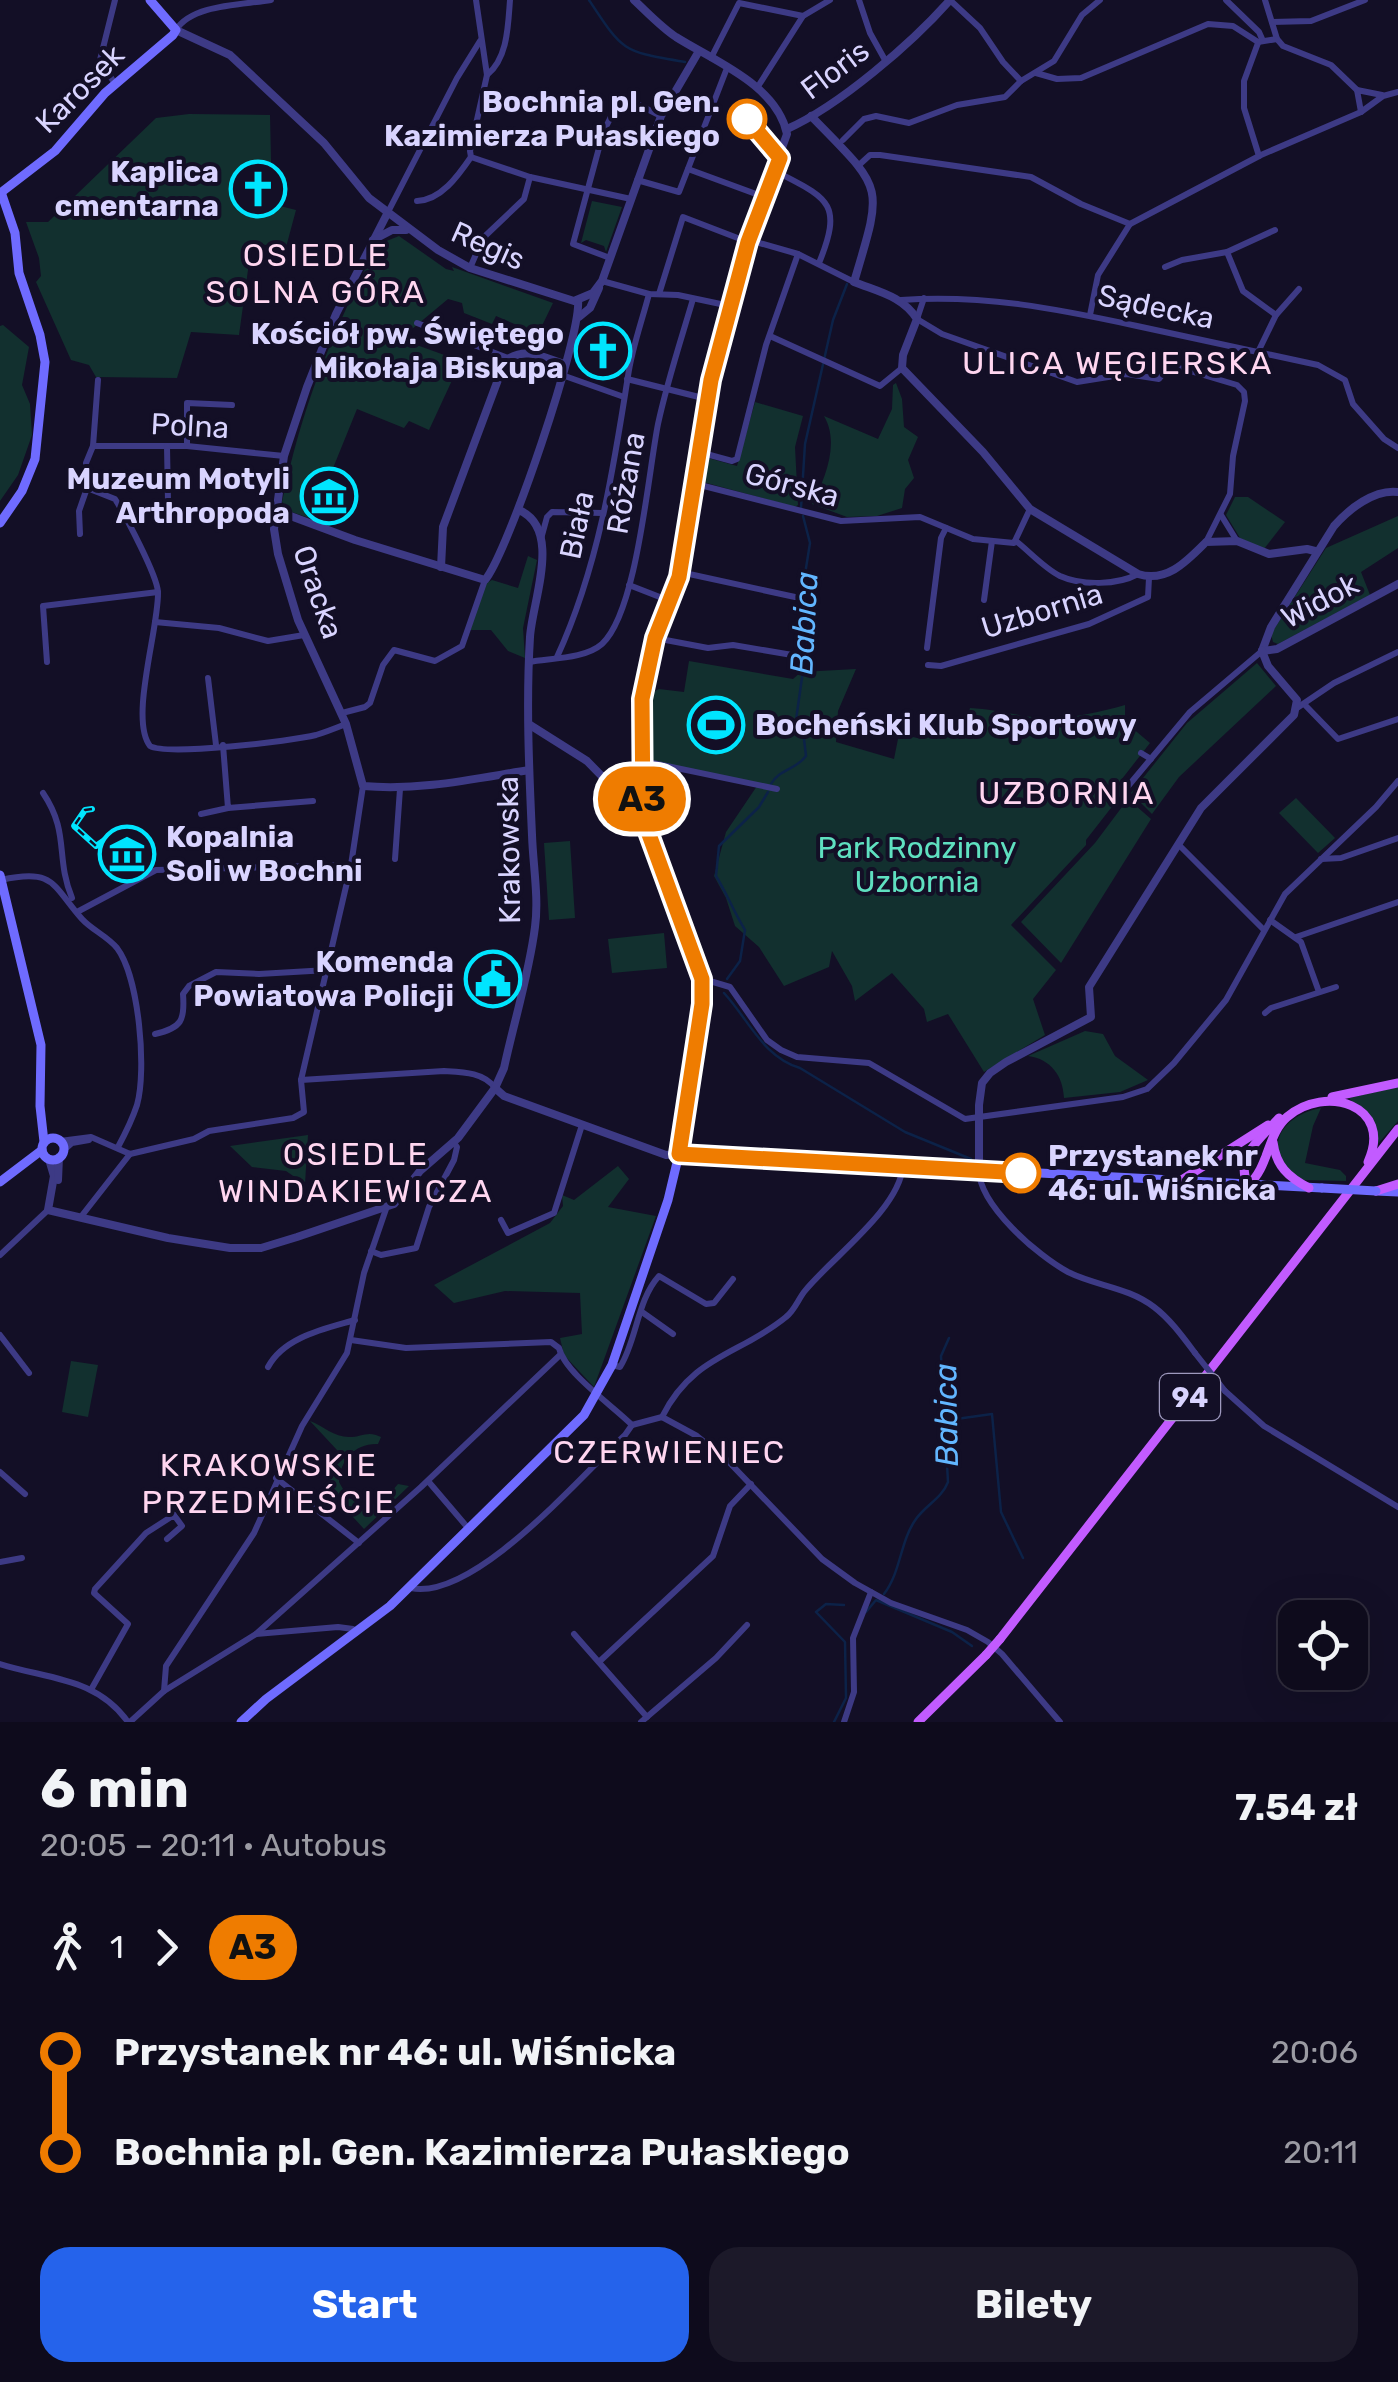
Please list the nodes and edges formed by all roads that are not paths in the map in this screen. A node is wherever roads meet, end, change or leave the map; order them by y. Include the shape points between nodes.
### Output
1 (115, 0) edge
2 (150, 0) edge
3 (476, 0) edge
4 (510, 0) edge
5 (634, 0) edge
6 (830, 0) edge
7 (859, 0) edge
8 (950, 0) edge
9 (1100, 0) edge
10 (1226, 0) edge
11 (1265, 0) edge
12 (1365, 0) edge
13 (265, 1) edge
14 (803, 16) junction
15 (1272, 22) junction
16 (176, 30) junction
17 (1277, 39) junction
18 (481, 40) junction
19 (1261, 42) junction
20 (699, 50) junction
21 (711, 58) junction
22 (885, 60) junction
23 (727, 68) junction
24 (1036, 73) junction
25 (487, 76) junction
26 (1022, 81) junction
27 (115, 84) junction
28 (757, 88) junction
29 (1357, 90) junction
30 (1398, 92) edge
31 (1383, 96) junction
32 (1361, 112) junction
33 (661, 116) junction
34 (812, 116) junction
35 (787, 128) junction
36 (843, 140) dead end
37 (1258, 156) junction
38 (474, 158) junction
39 (858, 166) junction
40 (688, 169) junction
41 (775, 171) junction
42 (530, 177) junction
43 (637, 180) junction
44 (586, 189) junction
45 (2, 197) edge
46 (764, 198) junction
47 (631, 199) junction
48 (416, 201) dead end
49 (387, 214) junction
50 (1130, 224) junction
51 (1275, 230) dead end
52 (411, 231) junction
53 (748, 241) junction
54 (371, 242) junction
55 (1227, 252) junction
56 (798, 254) junction
57 (610, 258) junction
58 (819, 263) junction
59 (470, 268) junction
60 (1165, 268) dead end
61 (854, 282) junction
62 (601, 283) junction
63 (1299, 289) dead end
64 (649, 294) junction
65 (659, 294) junction
66 (924, 298) junction
67 (693, 299) junction
68 (578, 300) junction
69 (902, 300) junction
70 (730, 306) junction
71 (1090, 315) junction
72 (1276, 316) junction
73 (578, 317) junction
74 (917, 319) junction
75 (416, 323) dead end
76 (770, 336) junction
77 (1258, 352) junction
78 (508, 358) junction
79 (564, 364) junction
80 (902, 368) junction
81 (562, 375) junction
82 (627, 378) junction
83 (98, 380) dead end
84 (667, 388) junction
85 (624, 397) junction
86 (707, 399) junction
87 (232, 405) dead end
88 (93, 446) junction
89 (166, 446) junction
90 (187, 446) junction
91 (1398, 448) edge
92 (700, 452) junction
93 (284, 456) junction
94 (696, 484) junction
95 (87, 488) junction
96 (1397, 490) edge
97 (168, 502) dead end
98 (1030, 508) junction
99 (519, 510) junction
100 (276, 511) junction
101 (604, 513) junction
102 (1222, 516) junction
103 (0, 523) edge
104 (946, 528) junction
105 (80, 534) dead end
106 (540, 540) junction
107 (992, 541) junction
108 (1016, 541) junction
109 (1237, 541) junction
110 (1206, 542) junction
111 (1315, 551) junction
112 (441, 567) junction
113 (680, 572) junction
114 (1138, 574) junction
115 (1150, 578) junction
116 (485, 580) junction
117 (1398, 584) edge
118 (629, 585) junction
119 (158, 592) junction
120 (794, 597) dead end
121 (984, 600) dead end
122 (670, 601) junction
123 (156, 622) junction
124 (304, 635) junction
125 (655, 638) junction
126 (926, 648) dead end
127 (1262, 651) junction
128 (1398, 652) edge
129 (557, 657) junction
130 (804, 657) dead end
131 (47, 662) dead end
132 (529, 662) junction
133 (928, 665) dead end
134 (208, 678) dead end
135 (1317, 694) junction
136 (1294, 696) junction
137 (1301, 706) junction
138 (342, 713) junction
139 (1398, 720) edge
140 (346, 724) junction
141 (530, 725) junction
142 (219, 745) junction
143 (1141, 753) dead end
144 (1151, 760) junction
145 (642, 761) junction
146 (529, 770) junction
147 (1398, 781) edge
148 (363, 786) junction
149 (400, 789) junction
150 (772, 789) dead end
151 (1124, 791) dead end
152 (43, 793) dead end
153 (312, 801) dead end
154 (642, 804) junction
155 (228, 808) junction
156 (201, 814) dead end
157 (1398, 838) edge
158 (1178, 843) junction
159 (1320, 858) junction
160 (396, 859) dead end
161 (351, 866) junction
162 (1, 878) edge
163 (1398, 902) edge
164 (76, 911) junction
165 (1270, 920) junction
166 (1264, 930) junction
167 (1296, 936) junction
168 (328, 970) junction
169 (702, 979) junction
170 (1336, 987) dead end
171 (1319, 992) junction
172 (1265, 1013) dead end
173 (156, 1034) dead end
174 (301, 1080) junction
175 (1398, 1083) edge
176 (496, 1088) junction
177 (978, 1117) junction
178 (1279, 1118) junction
179 (582, 1124) junction
180 (1398, 1129) edge
181 (1273, 1139) junction
182 (454, 1143) junction
183 (118, 1147) junction
184 (53, 1149) junction
185 (130, 1154) junction
186 (679, 1154) junction
187 (904, 1166) junction
188 (978, 1170) junction
189 (1361, 1178) junction
190 (2, 1180) edge
191 (1180, 1181) junction
192 (1398, 1184) edge
193 (1248, 1185) junction
194 (1309, 1188) junction
195 (1376, 1191) junction
196 (1398, 1192) edge
197 (386, 1208) junction
198 (48, 1210) junction
199 (80, 1218) junction
200 (501, 1220) dead end
201 (371, 1251) junction
202 (0, 1255) edge
203 (733, 1279) dead end
204 (642, 1312) junction
205 (355, 1320) junction
206 (673, 1334) dead end
207 (0, 1335) edge
208 (351, 1340) junction
209 (560, 1355) junction
210 (612, 1365) junction
211 (268, 1366) dead end
212 (29, 1373) dead end
213 (598, 1394) junction
214 (662, 1417) junction
215 (632, 1425) junction
216 (0, 1472) edge
217 (276, 1478) junction
218 (428, 1480) junction
219 (751, 1484) junction
220 (25, 1494) dead end
221 (1398, 1507) edge
222 (469, 1530) junction
223 (167, 1539) dead end
224 (360, 1543) junction
225 (22, 1558) dead end
226 (0, 1562) edge
227 (410, 1588) junction
228 (870, 1592) junction
229 (748, 1625) dead end
230 (356, 1633) junction
231 (256, 1634) junction
232 (574, 1634) dead end
233 (600, 1661) junction
234 (0, 1664) edge
235 (92, 1688) junction
236 (164, 1691) junction
237 (644, 1719) edge
238 (129, 1722) edge
239 (241, 1722) edge
240 (844, 1722) edge
241 (918, 1722) edge
242 (1060, 1722) edge

1 - 27 street via 100,60
2 - 16 main road
3 - 18 street
4 - 25 street via 504,47
5 - 20 street
6 - 14 street
7 - 22 street
8 - 22 street, Floris
8 - 26 street
9 - 24 street via 1082,15 1054,61
10 - 19 street
11 - 15 street
12 - 15 street via 1312,21
13 - 16 street via 200,13
14 - 21 street via 739,4
14 - 28 street
15 - 17 street
16 - 27 main road, Karosek
16 - 49 street, Regis via 230,55 324,143
17 - 19 street
17 - 29 street via 1331,66
18 - 25 street
18 - 49 street
19 - 24 street via 1233,26 1208,24 1081,78
19 - 37 street via 1244,81
20 - 21 street
20 - 33 street
21 - 23 street
22 - 34 street, Floris
23 - 28 street
23 - 40 street
24 - 26 street
25 - 38 street via 470,150
26 - 36 street via 1004,97 910,123 864,118
27 - 45 main road, Karosek
28 - 35 street
29 - 31 street
29 - 32 street
30 - 31 street
31 - 32 street
32 - 37 street
33 - 43 street
33 - 44 street via 621,96
34 - 35 street, Floris
34 - 39 street
35 - 41 street
37 - 50 street
38 - 42 street
38 - 48 street via 442,191
39 - 50 street via 880,155 1031,177
39 - 61 street via 876,200
40 - 43 street via 679,192
40 - 46 street
41 - 46 street
41 - 58 street via 811,190 828,209 833,230
42 - 44 street
42 - 59 street via 524,199 483,238
43 - 47 street
44 - 47 street
44 - 57 street via 572,244
45 - 103 main road via 45,362 35,458
46 - 53 street
47 - 57 street
49 - 52 street, Regis
49 - 54 street, Oracka
50 - 71 street via 1098,275
51 - 55 street
52 - 54 street via 392,230
52 - 59 street, Regis
53 - 56 street, Sądecka
53 - 65 street, Sądecka via 683,218
53 - 70 street
54 - 93 street, Oracka via 336,314
55 - 60 street
55 - 72 street via 1243,292
56 - 58 street, Sądecka
56 - 76 street
57 - 62 street
58 - 61 street, Sądecka
59 - 68 street, Regis
61 - 69 street, Sądecka
62 - 64 street
62 - 68 street
62 - 73 street
63 - 72 street
64 - 65 street
64 - 82 street, Biała
65 - 67 street
66 - 69 street, Sądecka
66 - 71 street, Sądecka via 980,298
66 - 74 street
67 - 70 street
67 - 84 street, Różana
68 - 73 street
69 - 74 street
70 - 86 street
71 - 77 street, Sądecka
72 - 77 street
73 - 79 street
74 - 80 street
74 - 102 street via 1077,382 1127,374 1159,380 1170,365 1236,386 1245,401
75 - 78 street
76 - 80 street via 880,386
76 - 92 street via 737,458
77 - 91 street, Sądecka via 1340,376 1353,404
78 - 79 street via 530,352
78 - 112 street via 442,528
79 - 81 street
80 - 98 street
81 - 85 street
81 - 99 street
82 - 84 street
82 - 85 street, Biała
83 - 88 street
84 - 86 street
84 - 118 street, Różana
85 - 101 street, Biała
86 - 92 street
87 - 90 street via 187,403
88 - 89 street, Polna
88 - 95 street
89 - 90 street, Polna
89 - 97 street
90 - 93 street, Polna
92 - 94 street
93 - 100 street, Oracka
94 - 104 street, Górska via 853,523 920,517
94 - 113 street
95 - 105 street
95 - 119 street via 115,499
96 - 111 street via 1346,512
98 - 108 street
98 - 114 street
99 - 106 street via 534,522
99 - 116 street
100 - 112 street
100 - 124 street, Oracka via 278,554
101 - 106 street via 552,512
101 - 129 street, Biała via 588,579
102 - 109 street
102 - 110 street
104 - 107 street, Górska
104 - 126 street
106 - 132 street, Krakowska
107 - 108 street, Górska
107 - 121 street
108 - 114 street via 1068,578 1116,582
109 - 110 street
109 - 111 street via 1269,554
110 - 115 street via 1175,570
111 - 127 street
112 - 116 street
113 - 120 street
113 - 122 street
114 - 115 street
115 - 133 street, Uzbornia via 1148,597 1089,624
116 - 138 street via 462,646 435,661 394,650 370,703
117 - 127 street, Widok
118 - 122 street
118 - 129 street, Różana via 602,644
119 - 123 street
119 - 131 street via 43,606
122 - 125 street
123 - 124 street via 268,641
123 - 142 street via 142,735 167,751
124 - 138 street, Oracka
125 - 130 street
125 - 145 street via 644,683
127 - 136 street
127 - 144 street via 1190,712
128 - 135 street
129 - 132 street, Różana
132 - 141 street, Krakowska
134 - 142 street
135 - 136 street
135 - 137 street
136 - 137 street
137 - 139 street via 1338,739
137 - 158 street via 1200,808
138 - 140 street, Oracka
140 - 142 street via 314,736
140 - 148 street, Oracka
141 - 146 street, Krakowska
141 - 154 street via 587,761 627,802
142 - 155 street
143 - 144 street
144 - 151 street
145 - 150 street
145 - 154 street
146 - 149 street
146 - 176 street, Krakowska via 536,924
147 - 159 street
148 - 149 street
148 - 161 street
149 - 160 street
152 - 164 street via 60,825 63,872
153 - 155 street
154 - 169 street
155 - 156 street
157 - 159 street via 1341,858
158 - 166 street
158 - 177 street via 1089,986 1091,1018 990,1073 982,1083
159 - 165 street
161 - 164 street via 156,870
161 - 168 street
162 - 164 street via 45,879 59,886
162 - 184 main road via 39,1036
163 - 167 street
164 - 183 street via 124,960 141,1030 138,1102
165 - 166 street
165 - 167 street
166 - 177 street via 1226,1000 1147,1089
167 - 171 street
168 - 173 street via 216,972 182,994 180,1025
168 - 174 street
169 - 177 street via 730,987 781,1050 869,1062 965,1119
169 - 186 street
170 - 171 street
171 - 172 street
174 - 176 street via 444,1070 466,1072
174 - 185 street via 304,1112 298,1117 209,1131
175 - 178 main road via 1298,1106
176 - 179 street
176 - 182 street
177 - 188 street
178 - 191 main road
178 - 193 main road via 1247,1155 1242,1168
179 - 186 street
179 - 200 street via 554,1213 508,1233
180 - 189 main road, 94
181 - 189 main road via 1300,1109 1346,1103 1372,1126 1372,1154
181 - 193 main road
181 - 194 main road via 1284,1171
182 - 197 street
182 - 201 street via 454,1160 416,1248
183 - 184 street via 100,1140
183 - 185 street
184 - 190 main road
184 - 198 street
185 - 199 street
186 - 187 main road
186 - 210 main road
187 - 188 main road
187 - 214 street via 886,1204 789,1316 703,1367
188 - 191 main road
188 - 221 street, bridge via 979,1184 1015,1232 1070,1274 1155,1307 1225,1391 1264,1426
189 - 241 main road, 94, bridge via 1000,1639
191 - 193 main road
192 - 195 main road
193 - 194 main road
194 - 195 main road, bridge
195 - 196 main road
197 - 199 street via 262,1248 182,1240
197 - 201 street
198 - 199 street
198 - 202 street
201 - 205 street
203 - 204 street via 706,1304 660,1276
204 - 206 street
204 - 210 street via 627,1356 620,1368
205 - 208 street
205 - 211 street via 280,1349
207 - 212 street
208 - 209 street via 406,1348 544,1340 556,1344
208 - 217 street
209 - 213 street
209 - 218 street
210 - 213 main road
213 - 215 street
213 - 222 main road
214 - 215 street
214 - 219 street via 698,1436
215 - 227 street via 489,1562 425,1591
216 - 220 street
217 - 224 street
217 - 236 street via 254,1533 166,1666
218 - 222 street
218 - 224 street
219 - 228 street via 822,1559
219 - 233 street via 730,1506 713,1556
222 - 227 main road
223 - 235 street via 182,1526 174,1515 146,1534 95,1590 128,1624
224 - 231 street
225 - 226 street
227 - 230 main road
228 - 240 street via 853,1638 854,1692
228 - 242 street via 988,1642
229 - 237 street
230 - 231 street via 338,1627
230 - 239 main road
231 - 236 street
232 - 233 street
233 - 237 street
234 - 235 street
235 - 238 street
236 - 238 street

